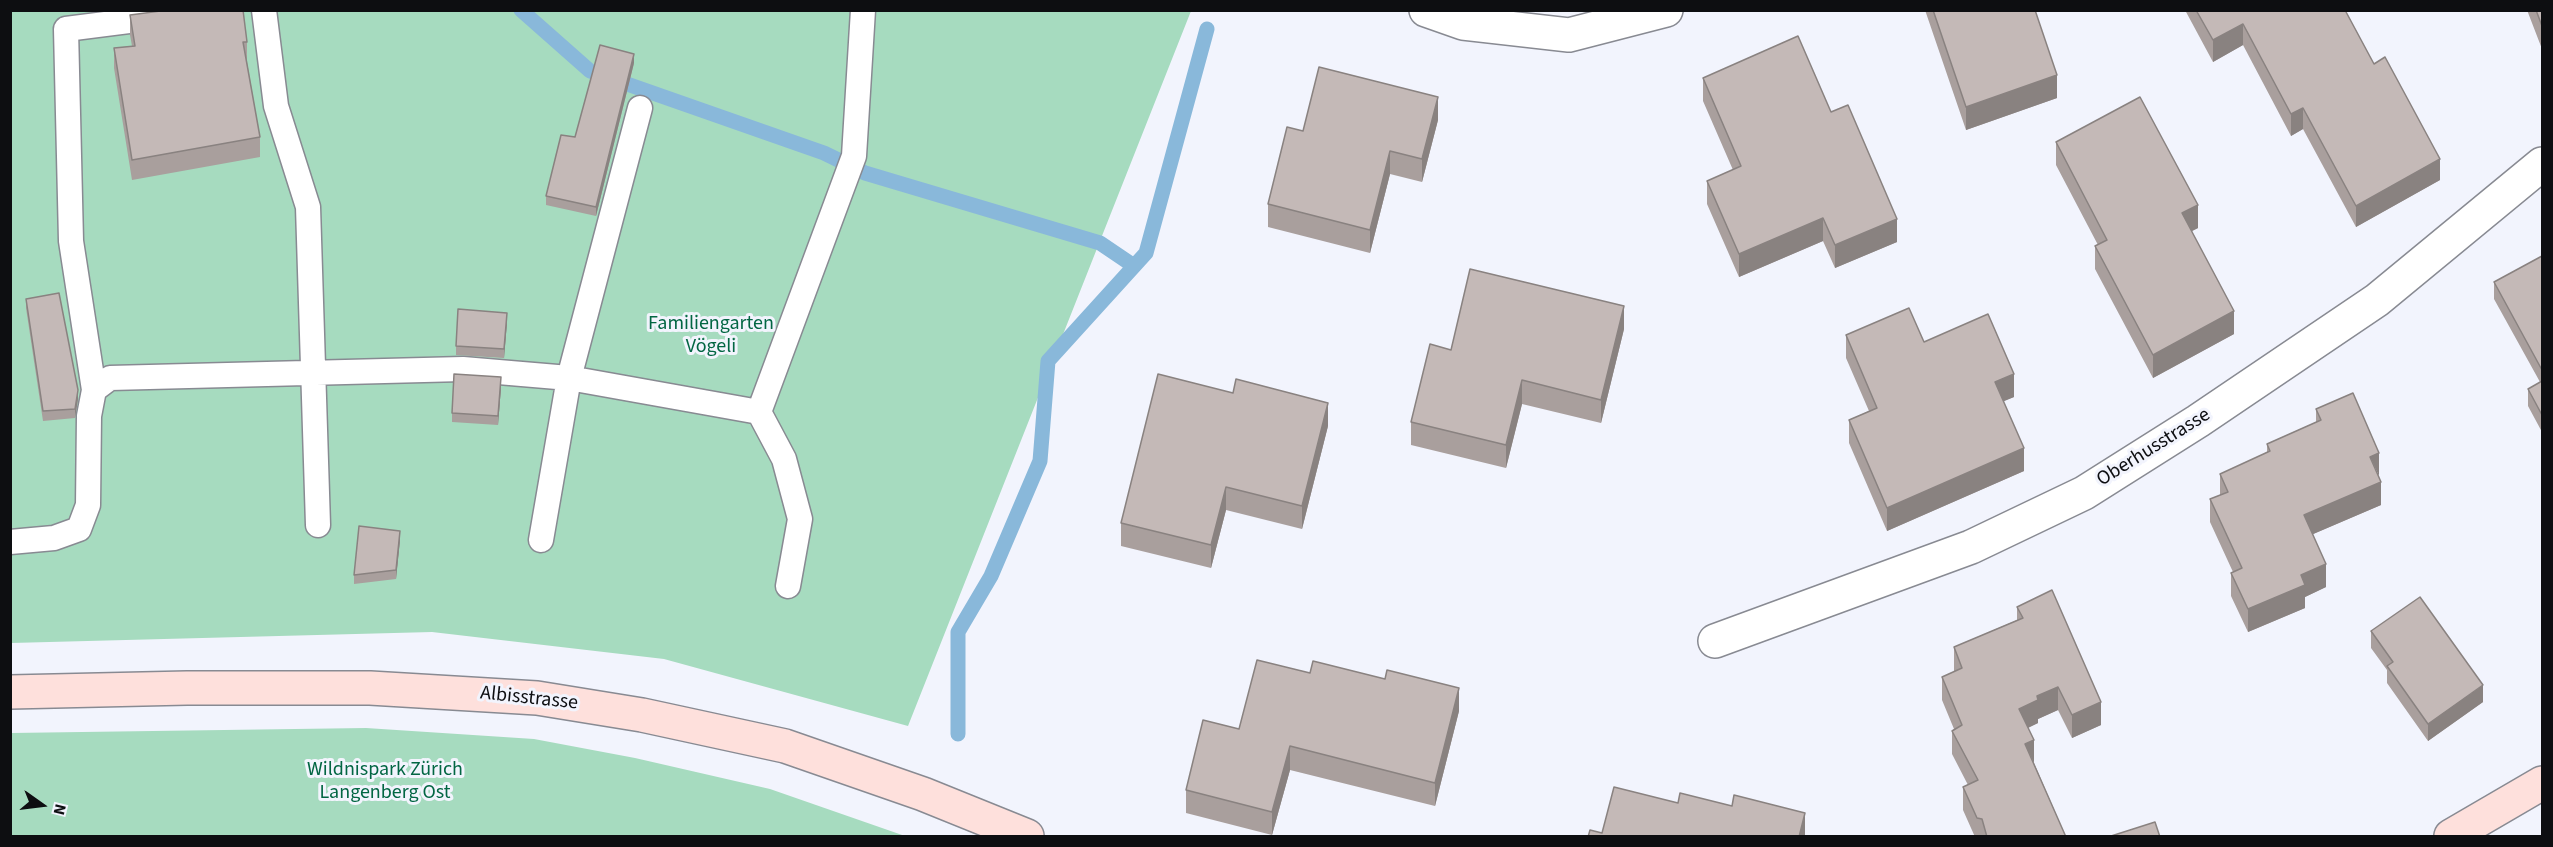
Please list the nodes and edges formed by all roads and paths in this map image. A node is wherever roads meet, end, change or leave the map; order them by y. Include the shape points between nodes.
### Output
1 (215, 10) edge
2 (264, 10) edge
3 (863, 10) edge
4 (1426, 10) edge
5 (1666, 10) edge
6 (640, 108) dead end
7 (2542, 164) edge
8 (313, 372) junction
9 (569, 378) junction
10 (94, 390) junction
11 (759, 412) junction
12 (318, 525) dead end
13 (542, 540) dead end
14 (10, 542) edge
15 (788, 586) dead end
16 (1714, 641) dead end
17 (10, 692) edge
18 (2542, 783) edge
19 (1027, 837) edge
20 (2451, 837) edge

1 - 10 lane via 66,29 71,241
2 - 8 lane via 276,106 308,207
3 - 11 lane via 850,166
4 - 5 street via 1463,22 1569,35
6 - 9 lane
7 - 16 street, Oberhusstrasse via 2377,300 2084,493 1971,547
8 - 9 lane via 463,369
8 - 10 lane via 110,378
8 - 12 lane
9 - 11 lane
9 - 13 lane
10 - 14 lane via 89,416 88,505 79,529 54,538
11 - 15 lane via 784,459 800,519
17 - 19 main road, Albisstrasse via 370,688 537,698 642,715 785,746 923,794
18 - 20 main road

